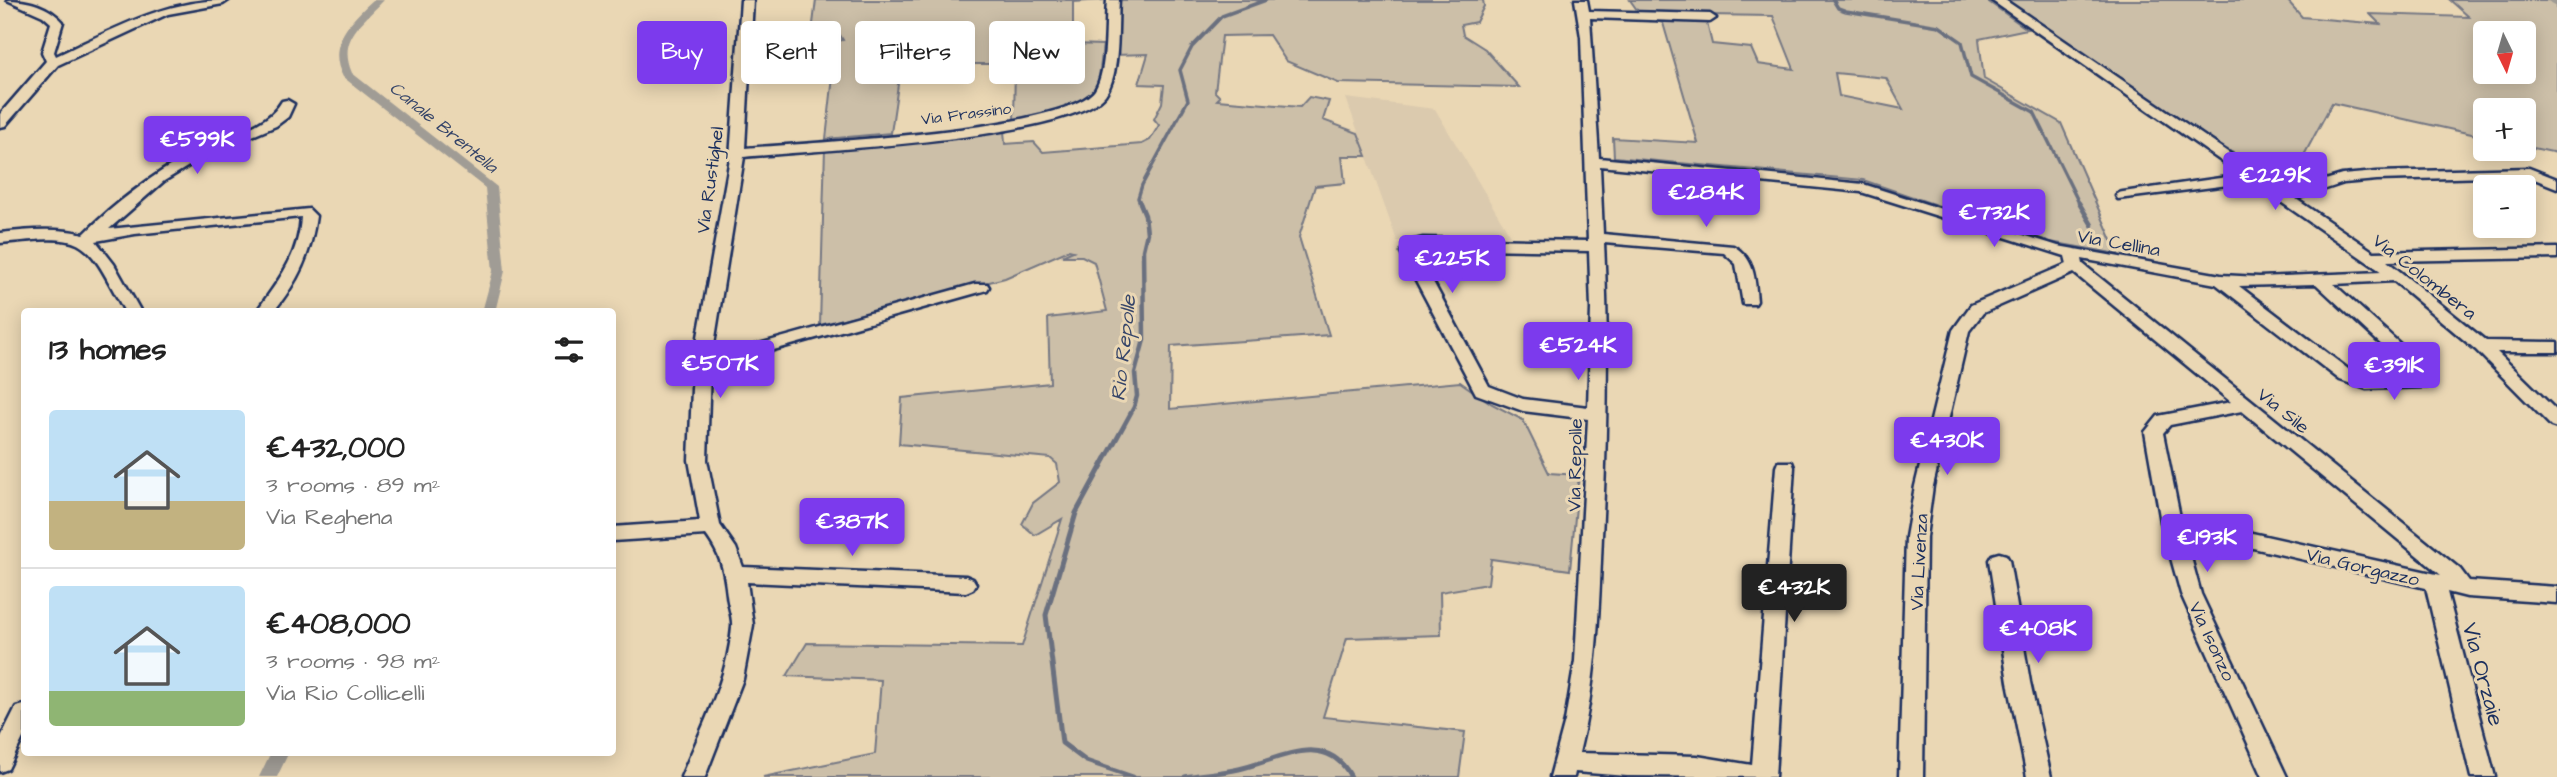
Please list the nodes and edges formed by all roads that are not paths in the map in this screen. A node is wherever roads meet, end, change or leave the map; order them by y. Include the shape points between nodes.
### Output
1 (13, 0) edge
2 (223, 0) edge
3 (747, 0) edge
4 (1113, 0) edge
5 (1997, 0) edge
6 (1583, 7) edge
7 (1710, 18) dead end
8 (53, 62) junction
9 (287, 104) dead end
10 (0, 123) edge
11 (737, 153) junction
12 (1591, 161) junction
13 (2255, 177) junction
14 (2557, 184) edge
15 (2123, 196) dead end
16 (2286, 198) junction
17 (0, 238) edge
18 (85, 240) junction
19 (1595, 242) junction
20 (2557, 253) edge
21 (2372, 257) junction
22 (2074, 260) junction
23 (2398, 276) junction
24 (2221, 280) junction
25 (2321, 280) junction
26 (981, 287) dead end
27 (1749, 301) dead end
28 (131, 308) edge
29 (267, 308) edge
30 (2482, 346) junction
31 (2557, 347) edge
32 (702, 365) junction
33 (2244, 405) junction
34 (1597, 414) junction
35 (2557, 422) edge
36 (1785, 467) dead end
37 (2171, 522) junction
38 (711, 527) junction
39 (616, 534) edge
40 (1999, 560) dead end
41 (736, 574) junction
42 (2435, 583) junction
43 (966, 584) dead end
44 (2463, 588) junction
45 (2557, 595) edge
46 (21, 720) edge
47 (0, 762) edge
48 (1564, 769) edge
49 (692, 777) edge
50 (1762, 777) edge
51 (1911, 777) edge
52 (2039, 777) edge
53 (2275, 777) edge
54 (2483, 777) edge

1 - 8 street via 47,13 57,22 48,52
2 - 8 street via 165,11
3 - 11 street, Via Rustighel
4 - 11 street, Via Frassino via 1107,69 1100,91 1073,108 998,129
5 - 13 street, Via Colombera
6 - 7 street
6 - 12 street, Via Repolle
8 - 10 street
9 - 18 street via 271,123 200,153 159,178
11 - 32 street, Via Rustighel
12 - 19 street, Via Repolle
12 - 22 street, Via Cellina via 1863,188
13 - 15 street
13 - 16 street, Via Colombera
14 - 16 street via 2529,172 2377,176 2342,178
16 - 21 street, Via Colombera
17 - 18 street via 58,235
18 - 28 street via 95,247
18 - 29 street via 135,229 304,212 309,216 305,246 292,279
19 - 27 street via 1728,249 1744,262
19 - 34 street, Via Repolle
19 - 34 street via 1423,243 1411,245 1409,252 1482,390 1517,405
20 - 21 street
21 - 23 street, Via Colombera
22 - 24 street, Via Cellina
22 - 33 street, Via Sile
22 - 51 street, Via Livenza via 1978,309 1961,330 1916,537
23 - 25 street, Via Cellina
23 - 30 street, Via Colombera
24 - 25 street, Via Cellina
24 - 25 street via 2346,376 2366,383 2421,383 2423,374
26 - 32 street
30 - 31 street
30 - 35 street, Via Colombera
32 - 38 street, Via Rustighel via 698,460
33 - 37 street, Via Isonzo via 2175,417 2157,425 2154,432
33 - 44 street, Via Sile via 2453,574
34 - 48 street, Via Repolle via 1586,661
36 - 50 street
37 - 42 street, Via Gorgazzo
37 - 53 street, Via Isonzo via 2191,594
38 - 39 street
38 - 41 street, Via Rustighel
40 - 52 street
41 - 43 street
41 - 49 street, Via Rustighel via 743,625 732,679
42 - 44 street, Via Gorgazzo
42 - 54 street, Via Orzaie
44 - 45 street, Via Gorgazzo
46 - 47 street
48 - 50 street via 1697,766

